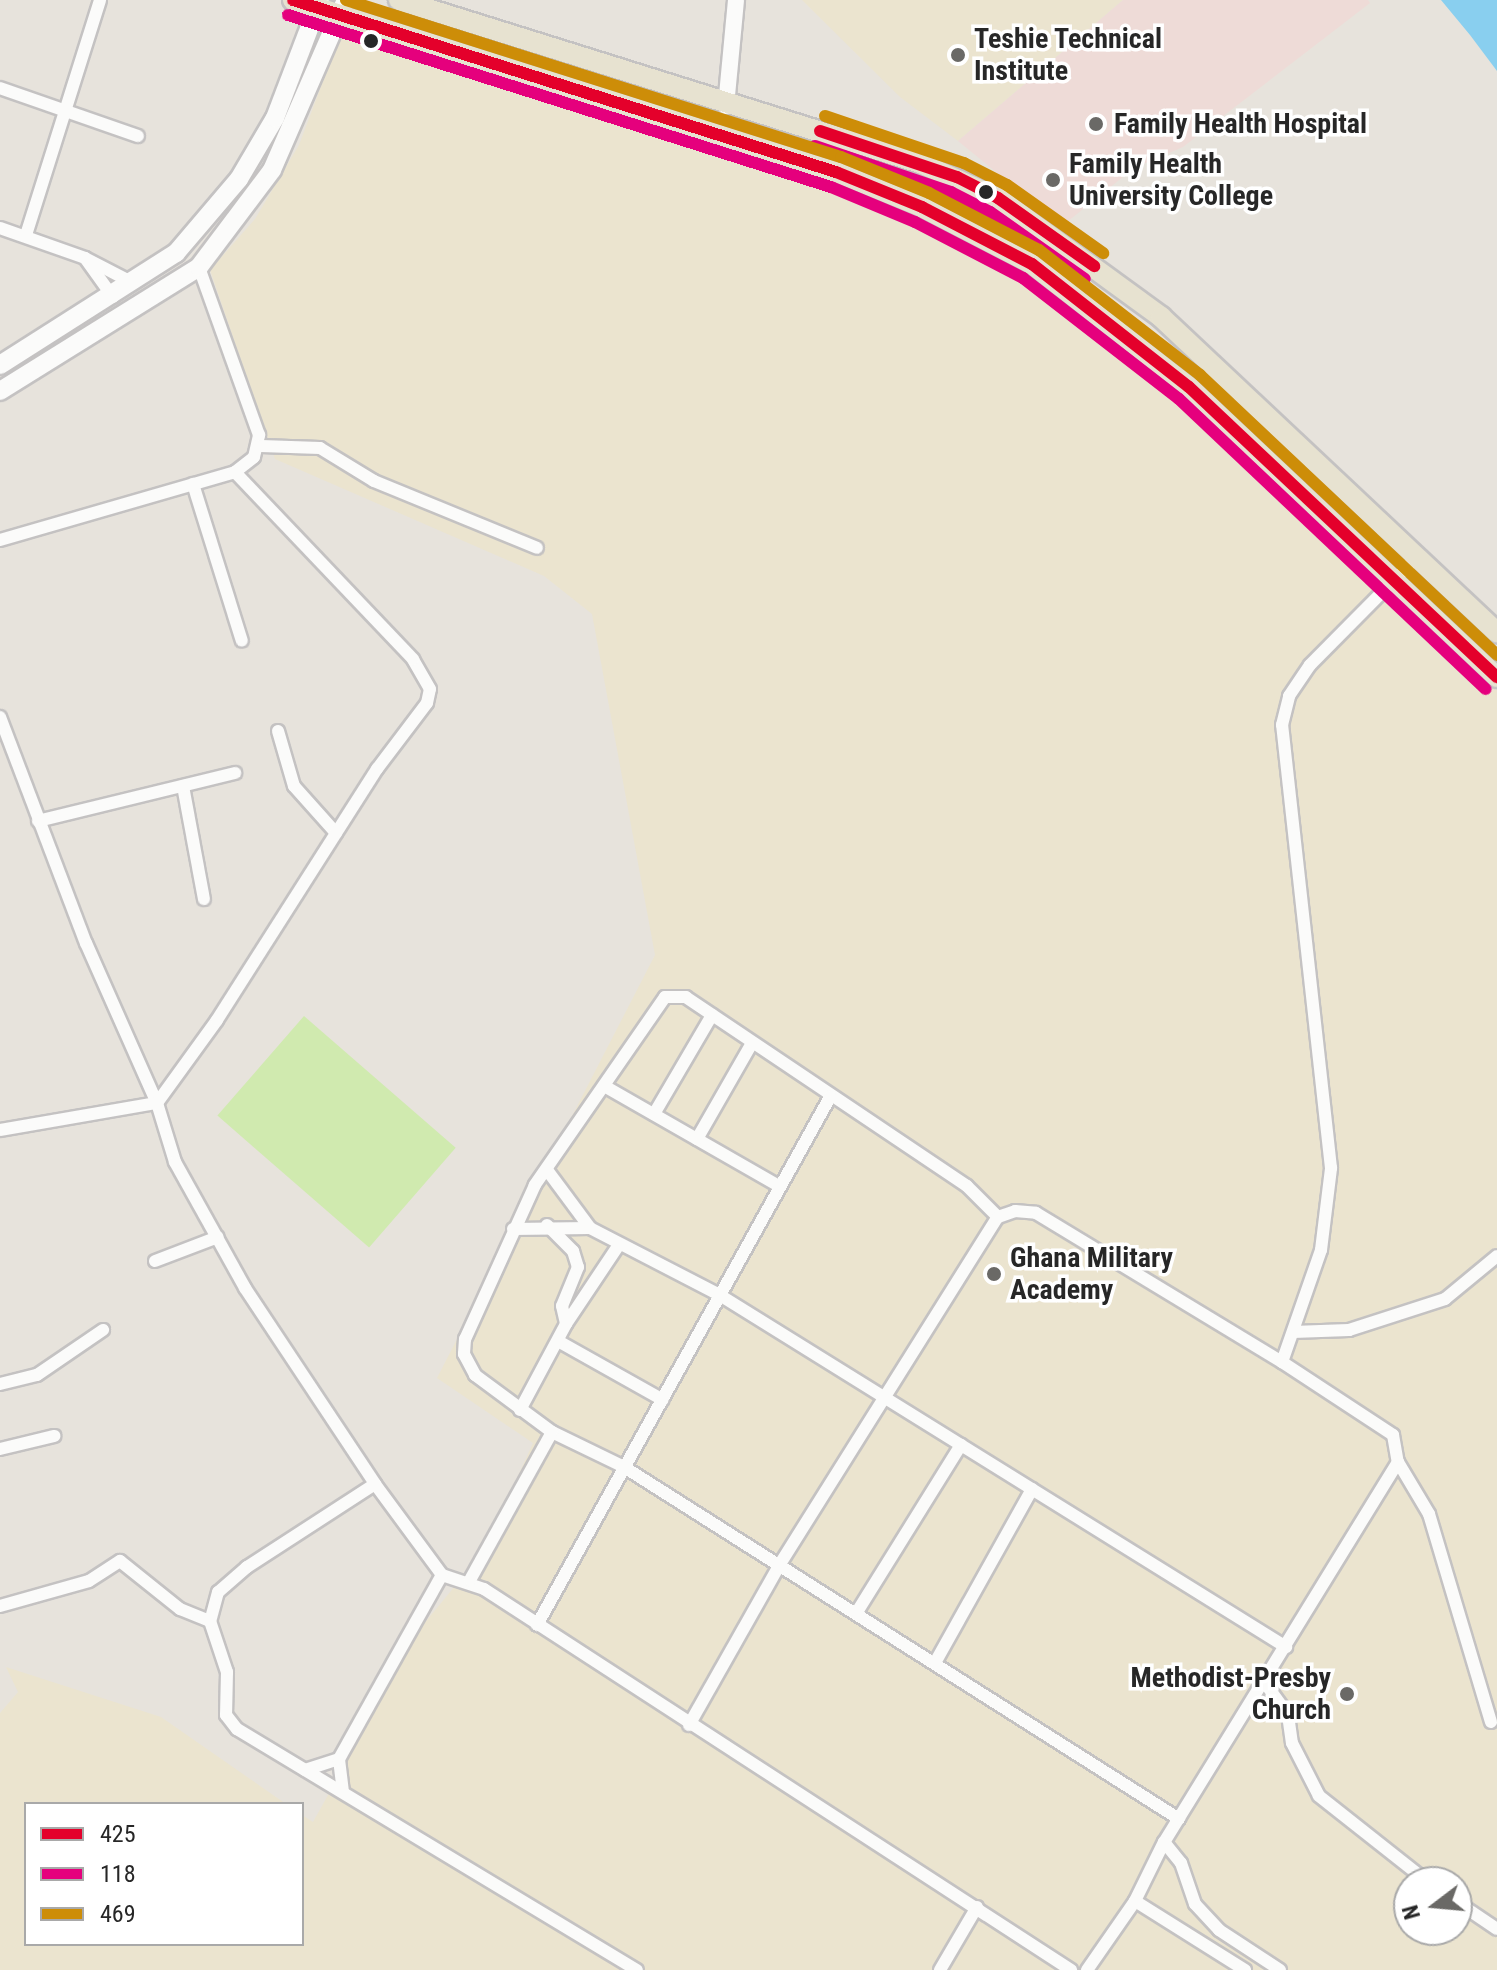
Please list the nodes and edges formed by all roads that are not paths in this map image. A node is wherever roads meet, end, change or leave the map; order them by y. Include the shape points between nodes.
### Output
1 (100, 0) edge
2 (293, 0) edge
3 (399, 0) edge
4 (736, 0) edge
5 (318, 4) edge
6 (344, 8) edge
7 (0, 88) edge
8 (726, 106) junction
9 (68, 110) junction
10 (138, 136) dead end
11 (0, 228) edge
12 (26, 235) junction
13 (85, 258) junction
14 (199, 267) junction
15 (134, 283) junction
16 (113, 297) junction
17 (0, 365) edge
18 (0, 391) edge
19 (261, 446) junction
20 (235, 472) junction
21 (193, 484) junction
22 (0, 540) edge
23 (537, 548) dead end
24 (1417, 557) junction
25 (1391, 580) junction
26 (1497, 633) edge
27 (242, 641) dead end
28 (1497, 677) edge
29 (0, 717) edge
30 (278, 731) dead end
31 (235, 773) dead end
32 (183, 786) junction
33 (38, 821) junction
34 (336, 833) junction
35 (204, 899) dead end
36 (712, 1015) junction
37 (752, 1043) junction
38 (606, 1087) junction
39 (830, 1097) junction
40 (157, 1103) junction
41 (654, 1114) junction
42 (0, 1130) edge
43 (697, 1139) junction
44 (547, 1170) junction
45 (779, 1186) junction
46 (998, 1217) junction
47 (547, 1225) junction
48 (590, 1228) junction
49 (513, 1229) junction
50 (218, 1237) junction
51 (618, 1246) junction
52 (1497, 1256) edge
53 (155, 1261) dead end
54 (718, 1294) junction
55 (566, 1324) junction
56 (103, 1330) dead end
57 (1293, 1332) junction
58 (558, 1341) junction
59 (1282, 1362) junction
60 (0, 1384) edge
61 (886, 1399) junction
62 (663, 1400) junction
63 (520, 1410) junction
64 (552, 1432) junction
65 (54, 1436) dead end
66 (961, 1445) junction
67 (0, 1449) edge
68 (1398, 1462) junction
69 (624, 1467) junction
70 (375, 1484) junction
71 (1032, 1489) junction
72 (780, 1564) junction
73 (442, 1575) junction
74 (470, 1580) junction
75 (0, 1606) edge
76 (857, 1612) junction
77 (210, 1621) junction
78 (537, 1625) junction
79 (1286, 1647) junction
80 (936, 1661) junction
81 (1265, 1683) junction
82 (1491, 1722) dead end
83 (689, 1725) junction
84 (339, 1759) junction
85 (305, 1770) junction
86 (343, 1792) junction
87 (1179, 1819) junction
88 (1164, 1842) junction
89 (1407, 1866) edge
90 (1135, 1901) junction
91 (977, 1907) junction
92 (1473, 1913) edge
93 (1497, 1929) edge
94 (637, 1970) edge
95 (940, 1970) edge
96 (1071, 1970) edge
97 (1087, 1970) edge
98 (1245, 1970) edge
99 (1280, 1970) edge

1 - 9 street
2 - 5 main road
3 - 8 main road via 549,43
4 - 8 street
5 - 6 main road
5 - 15 main road via 275,118 239,179 176,253
6 - 14 main road via 272,170
6 - 25 main road via 836,172 922,207 1032,264 1189,387
7 - 9 street
8 - 24 main road via 780,117 920,163 998,198 1172,327
9 - 10 street
9 - 12 street
11 - 12 street
12 - 13 street
13 - 15 street
13 - 16 street
14 - 18 main road
14 - 19 street
15 - 16 main road
16 - 17 main road
19 - 20 street
19 - 23 street via 320,448 374,481
20 - 21 street
20 - 34 street via 413,659 430,689 427,703
21 - 22 street
21 - 27 street
24 - 25 street
24 - 26 main road
25 - 28 main road
25 - 57 street via 1310,665 1289,696 1282,725 1331,1168 1321,1250
29 - 33 street
30 - 34 street via 294,786
31 - 32 street
32 - 33 street
32 - 35 street
33 - 40 street
34 - 40 street via 217,1020
36 - 37 street
36 - 38 street via 686,997 665,997
36 - 41 street
37 - 39 street
37 - 43 street
38 - 41 street
38 - 44 street
39 - 45 street
39 - 46 street via 967,1186
40 - 42 street
40 - 50 street via 175,1162
41 - 43 street
43 - 45 street
44 - 48 street
44 - 49 street
45 - 54 street
46 - 59 street via 1015,1211 1036,1213
46 - 61 street
47 - 48 street
47 - 49 street
47 - 55 street via 576,1259 577,1275 562,1306
48 - 51 street
49 - 63 street via 464,1354 475,1375
50 - 53 street
50 - 70 street via 245,1288
51 - 54 street
51 - 55 street
52 - 57 street via 1445,1299 1349,1330
54 - 61 street
54 - 62 street
55 - 58 street
56 - 60 street via 37,1375
57 - 59 street
58 - 62 street
58 - 63 street
59 - 68 street via 1393,1435
61 - 66 street
61 - 72 street
62 - 69 street
63 - 64 street
64 - 69 street
64 - 74 street
65 - 67 street
66 - 71 street
66 - 76 street
68 - 79 street
68 - 82 street via 1429,1514
69 - 72 street
69 - 78 street
70 - 73 street
70 - 77 street via 247,1567 218,1592
71 - 79 street
71 - 80 street
72 - 76 street
72 - 83 street
73 - 74 street
73 - 84 street
74 - 78 street
75 - 77 street via 89,1581 120,1561 180,1609
76 - 80 street
77 - 85 street via 227,1672 226,1715 237,1729
78 - 83 street
79 - 81 street
80 - 87 street
81 - 87 street
81 - 89 street via 1288,1715 1292,1743 1325,1803
83 - 91 street
84 - 85 street
84 - 86 street
85 - 86 street
86 - 94 street
87 - 88 street
88 - 90 street
88 - 99 street via 1181,1863 1195,1904 1219,1930
90 - 97 street
90 - 98 street
91 - 95 street
91 - 96 street
92 - 93 street

